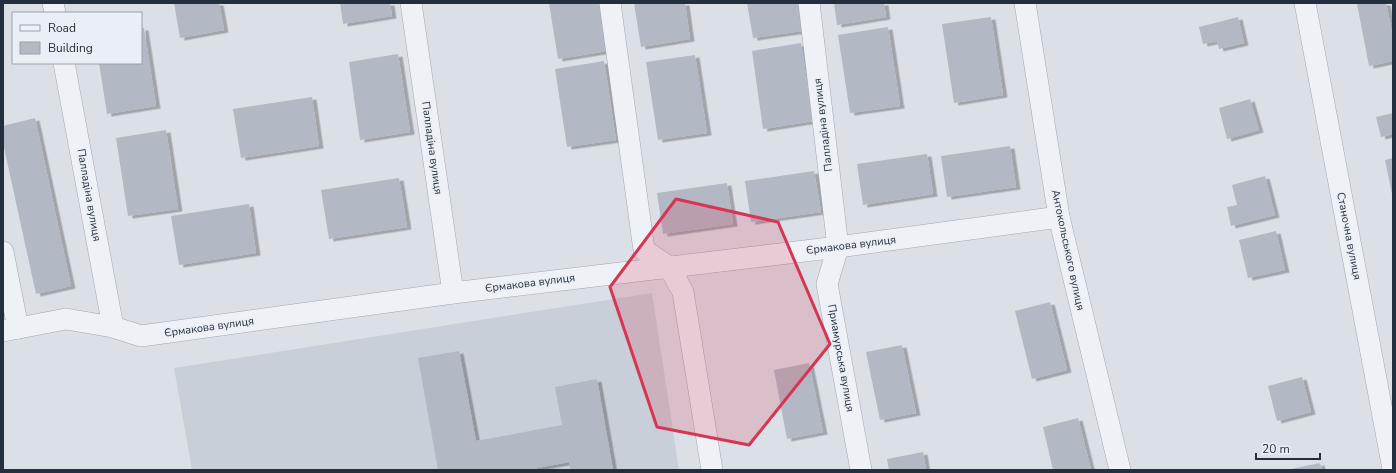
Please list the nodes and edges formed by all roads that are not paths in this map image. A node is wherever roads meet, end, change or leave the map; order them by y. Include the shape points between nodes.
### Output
1 (412, 3) edge
2 (610, 3) edge
3 (809, 3) edge
4 (1025, 3) edge
5 (1305, 3) edge
6 (64, 64) edge
7 (1059, 217) junction
8 (838, 247) junction
9 (3, 252) edge
10 (669, 267) junction
11 (453, 293) junction
12 (113, 327) junction
13 (10, 330) edge
14 (1393, 469) edge
15 (712, 470) edge
16 (861, 470) edge
17 (1120, 470) edge

1 - 11 street, Палладіна вулиця
2 - 10 street via 644,250
3 - 8 street, Палладіна вулиця
4 - 7 street, Антокольського вулиця
5 - 14 street, Станочна вулиця
6 - 12 street, Палладіна вулиця
7 - 8 street, Єрмакова вулиця
7 - 17 street, Антокольського вулиця
8 - 10 street, Єрмакова вулиця
8 - 16 street, Приамурська вулиця via 828,284
9 - 13 street
10 - 11 street, Єрмакова вулиця
10 - 15 street via 683,292
11 - 12 street, Єрмакова вулиця via 141,336
12 - 13 street, Єрмакова вулиця via 66,319

